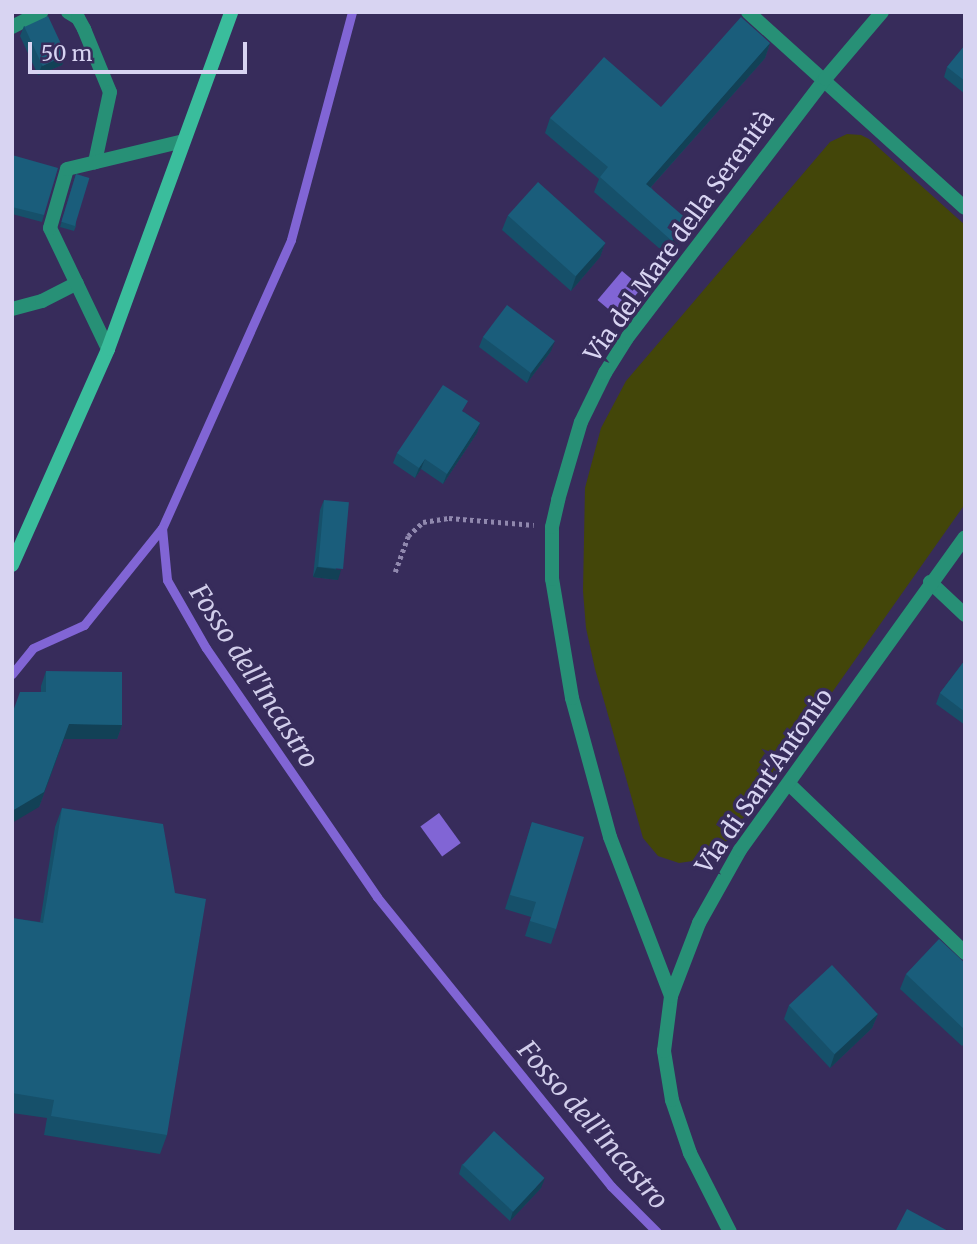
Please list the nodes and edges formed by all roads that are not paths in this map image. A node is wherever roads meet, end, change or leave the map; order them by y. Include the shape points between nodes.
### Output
1 (41, 12) edge
2 (68, 12) edge
3 (231, 12) edge
4 (748, 12) edge
5 (882, 12) edge
6 (12, 27) edge
7 (825, 79) junction
8 (184, 141) junction
9 (95, 162) junction
10 (965, 208) edge
11 (77, 283) junction
12 (12, 309) edge
13 (108, 349) junction
14 (965, 537) edge
15 (12, 565) edge
16 (930, 582) junction
17 (965, 615) edge
18 (789, 784) junction
19 (965, 953) edge
20 (671, 996) junction
21 (730, 1232) edge

1 - 6 street
2 - 9 street via 84,29 110,92
3 - 8 main road
4 - 7 street
5 - 7 street, Via del Mare della Serenità
7 - 10 street
7 - 20 street, Via del Mare della Serenità via 615,356 575,437 552,527 557,624 578,726 610,837
8 - 9 street
8 - 13 main road
9 - 11 street via 67,169 50,228
11 - 12 street via 43,301
11 - 13 street
13 - 15 main road
14 - 16 street, Via di Sant'Antonio
16 - 17 street
16 - 18 street, Via di Sant'Antonio
18 - 19 street
18 - 20 street, Via di Sant'Antonio via 723,877 699,923
20 - 21 street, Via di Sant'Antonio via 664,1051 672,1100 691,1153

